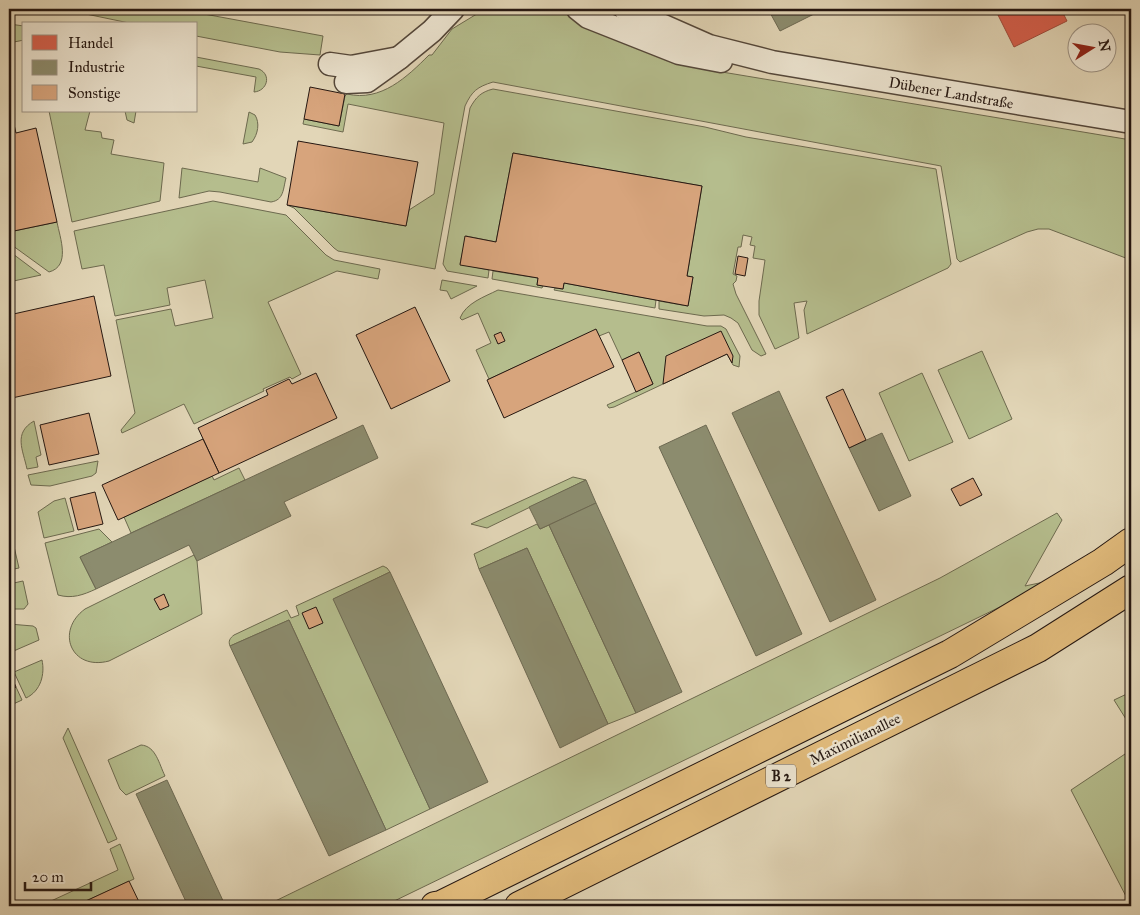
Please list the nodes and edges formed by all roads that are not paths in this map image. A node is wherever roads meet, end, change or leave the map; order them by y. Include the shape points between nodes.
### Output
1 (453, 9) edge
2 (578, 9) edge
3 (625, 9) edge
4 (399, 58) junction
5 (772, 62) junction
6 (330, 64) dead end
7 (346, 82) dead end
8 (1131, 122) edge
9 (1131, 542) edge
10 (1131, 589) edge
11 (522, 905) edge
12 (438, 906) edge

1 - 4 street
2 - 5 street, Dübener Landstraße via 680,53 730,62
3 - 5 street, Dübener Landstraße via 709,46
4 - 6 street via 350,67
4 - 7 street via 367,81
5 - 8 street, Dübener Landstraße
9 - 12 highway, B 2 via 950,654
10 - 11 highway, Maximilianallee / B 2 via 1038,648

